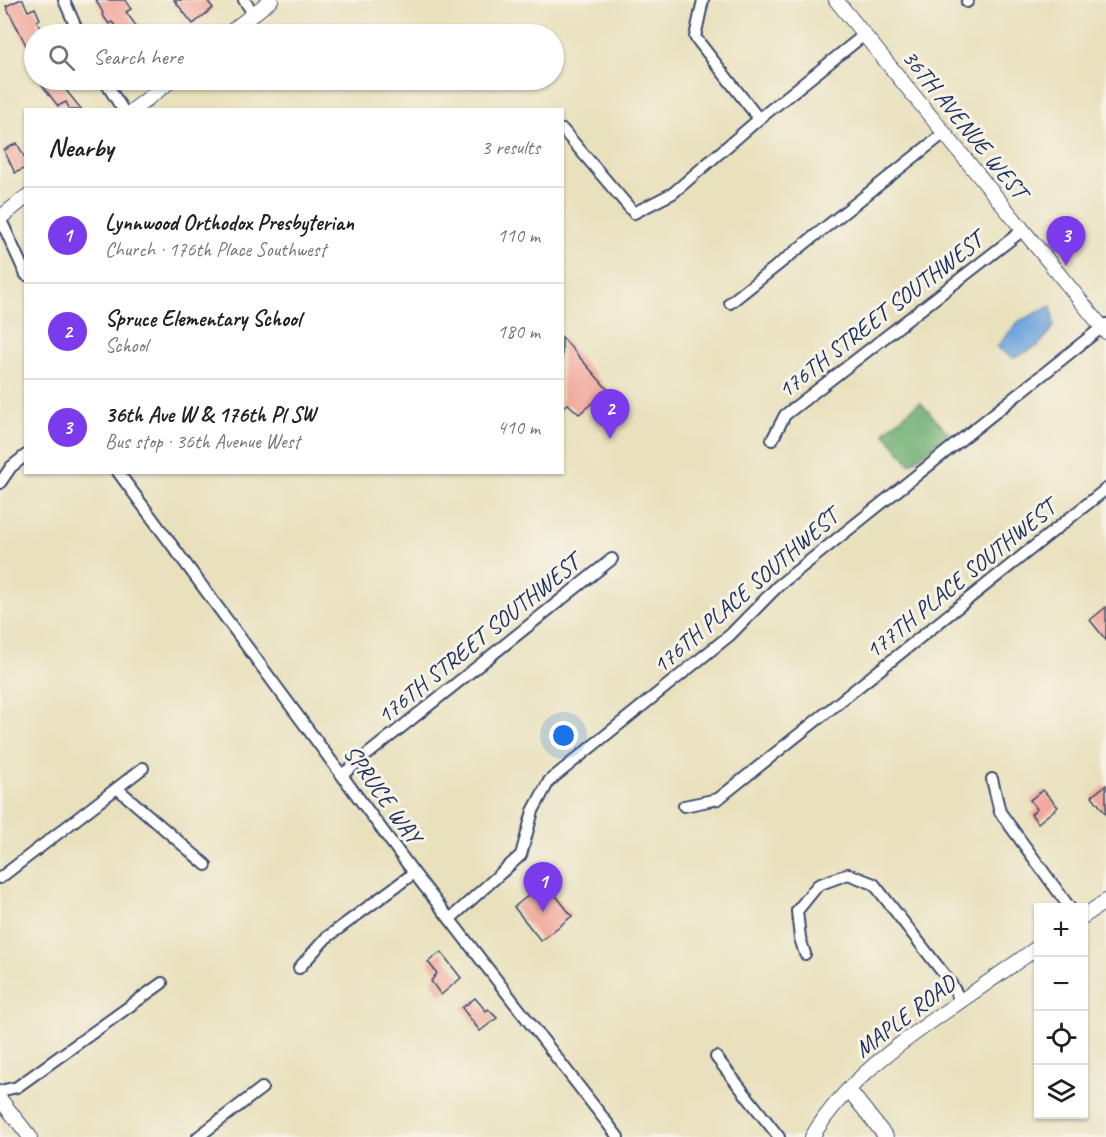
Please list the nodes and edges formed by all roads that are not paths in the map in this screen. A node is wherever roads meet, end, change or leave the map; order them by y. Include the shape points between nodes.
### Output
1 (64, 0) edge
2 (244, 0) edge
3 (271, 0) edge
4 (703, 0) edge
5 (836, 0) edge
6 (254, 14) junction
7 (75, 24) edge
8 (241, 24) edge
9 (864, 35) junction
10 (110, 90) edge
11 (159, 90) edge
12 (122, 108) edge
13 (136, 108) edge
14 (759, 119) junction
15 (564, 131) edge
16 (944, 134) junction
17 (24, 199) edge
18 (0, 218) edge
19 (1023, 230) junction
20 (24, 271) edge
21 (730, 303) dead end
22 (1105, 328) edge
23 (772, 440) dead end
24 (24, 457) edge
25 (119, 474) edge
26 (0, 483) edge
27 (1106, 489) edge
28 (612, 559) dead end
29 (143, 768) dead end
30 (343, 774) junction
31 (992, 779) dead end
32 (118, 789) junction
33 (684, 806) dead end
34 (206, 865) dead end
35 (414, 873) junction
36 (0, 878) edge
37 (1106, 901) edge
38 (1066, 903) edge
39 (1088, 913) edge
40 (450, 919) junction
41 (1034, 950) edge
42 (805, 954) dead end
43 (299, 968) dead end
44 (162, 983) dead end
45 (962, 1001) junction
46 (716, 1057) dead end
47 (262, 1088) dead end
48 (849, 1089) junction
49 (0, 1091) edge
50 (0, 1099) edge
51 (613, 1135) edge
52 (30, 1137) edge
53 (198, 1137) edge
54 (779, 1137) edge
55 (812, 1137) edge
56 (886, 1137) edge

1 - 7 street
2 - 6 street
3 - 6 street
4 - 14 street via 695,37
5 - 9 street, 36TH AVENUE WEST
6 - 8 street
9 - 14 street
9 - 16 street, 36TH AVENUE WEST
10 - 12 street
11 - 13 street
14 - 15 street via 673,193 634,213
16 - 19 street, 36TH AVENUE WEST
16 - 21 street
17 - 18 street
18 - 20 street
19 - 22 street, 36TH AVENUE WEST
19 - 23 street, 176TH STREET SOUTHWEST via 785,415
22 - 40 street, 176TH PLACE SOUTHWEST via 778,585 730,636 549,781 533,811 521,855
24 - 26 street
25 - 30 street, SPRUCE WAY
27 - 33 street, 177TH PLACE SOUTHWEST via 718,799
28 - 30 street, 176TH STREET SOUTHWEST
29 - 32 street
30 - 35 street, SPRUCE WAY
31 - 38 street via 1000,812
32 - 34 street
32 - 36 street
35 - 40 street, SPRUCE WAY
35 - 43 street via 326,938
37 - 39 street
40 - 51 street, SPRUCE WAY
41 - 45 street, MAPLE ROAD
42 - 45 street via 797,911 818,885 848,874 874,884
44 - 49 street via 17,1087
45 - 48 street, MAPLE ROAD via 892,1048
46 - 54 street
47 - 53 street
48 - 55 street, MAPLE ROAD
48 - 56 street
50 - 52 street

